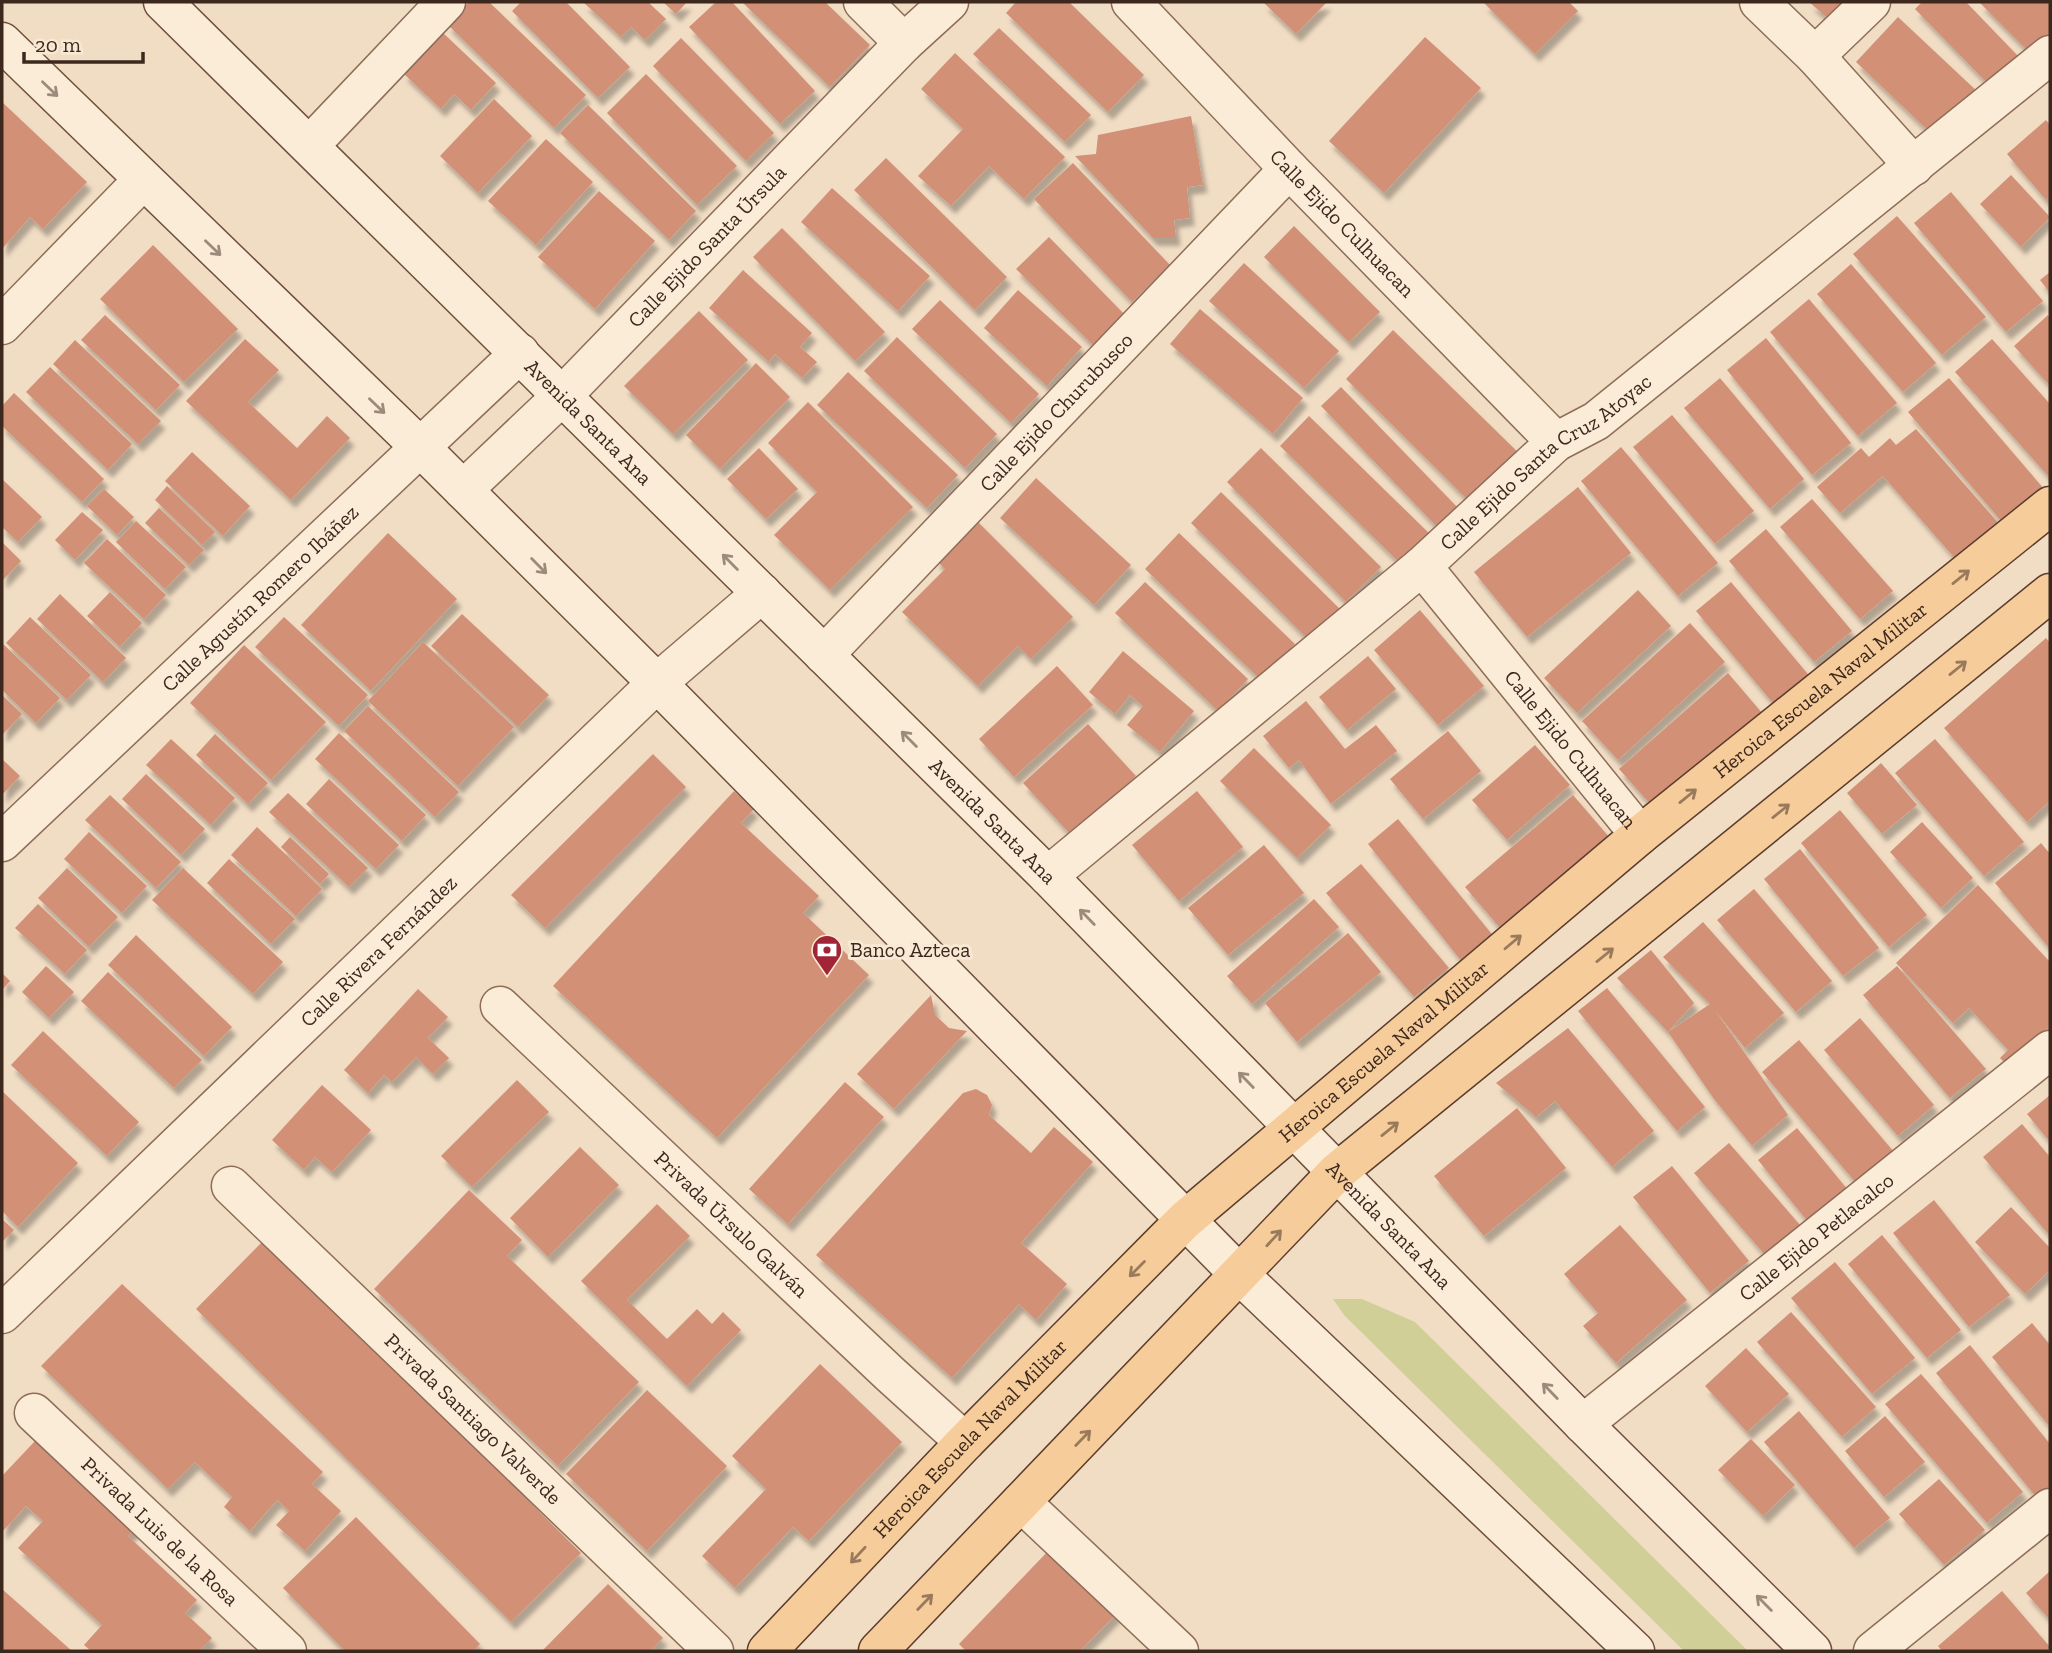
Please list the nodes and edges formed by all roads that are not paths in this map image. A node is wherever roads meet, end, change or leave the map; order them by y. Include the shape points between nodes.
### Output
1 (163, 2) edge
2 (446, 2) edge
3 (863, 2) edge
4 (949, 2) edge
5 (1131, 2) edge
6 (1759, 2) edge
7 (1871, 2) edge
8 (2, 41) edge
9 (904, 43) junction
10 (1815, 56) junction
11 (2047, 66) edge
12 (310, 145) junction
13 (1914, 166) junction
14 (1290, 169) junction
15 (143, 180) junction
16 (2, 325) edge
17 (520, 353) junction
18 (563, 396) junction
19 (1556, 442) junction
20 (419, 446) junction
21 (463, 490) junction
22 (2050, 506) edge
23 (1422, 566) junction
24 (762, 593) junction
25 (2050, 593) edge
26 (824, 655) junction
27 (657, 682) junction
28 (1640, 835) junction
29 (2, 842) edge
30 (1048, 876) junction
31 (500, 1006) dead end
32 (2050, 1050) edge
33 (1293, 1129) junction
34 (1337, 1172) junction
35 (230, 1186) dead end
36 (1185, 1220) junction
37 (1240, 1275) junction
38 (2, 1314) edge
39 (34, 1413) dead end
40 (1583, 1424) junction
41 (965, 1442) junction
42 (1021, 1502) junction
43 (2050, 1508) edge
44 (287, 1651) edge
45 (714, 1651) edge
46 (767, 1651) edge
47 (878, 1651) edge
48 (1179, 1651) edge
49 (1635, 1651) edge
50 (1812, 1651) edge
51 (1873, 1651) edge

1 - 12 street, Avenida Santa Ana
2 - 12 street
3 - 9 street
4 - 9 street, Calle Ejido Santa Úrsula
5 - 14 street, Calle Ejido Culhuacan
6 - 10 street
7 - 10 street
8 -> 15 street
9 - 18 street, Calle Ejido Santa Úrsula
10 - 13 street
11 - 13 street, Calle Ejido Santa Cruz Atoyac
12 - 17 street, Avenida Santa Ana
13 - 19 street, Calle Ejido Santa Cruz Atoyac via 1596,421
14 - 19 street, Calle Ejido Culhuacan
14 - 26 street, Calle Ejido Churubusco
15 - 16 street
15 -> 20 street
17 - 18 street, Avenida Santa Ana
17 - 20 street, Calle Agustín Romero Ibáñez
18 - 21 street, Calle Ejido Santa Úrsula
24 -> 18 street, Avenida Santa Ana
19 - 23 street, Calle Ejido Santa Cruz Atoyac
20 - 21 street
20 - 29 street, Calle Agustín Romero Ibáñez
21 -> 27 street
28 -> 22 main road, Heroica Escuela Naval Militar
23 - 28 street, Calle Ejido Culhuacan
23 - 30 street, Calle Ejido Santa Cruz Atoyac
24 - 26 street, Avenida Santa Ana
24 - 27 street, Calle Rivera Fernández
34 -> 25 main road
30 -> 26 street, Avenida Santa Ana
27 - 36 street
27 - 38 street, Calle Rivera Fernández
33 -> 28 main road, Heroica Escuela Naval Militar
33 -> 30 street, Avenida Santa Ana
31 - 41 street, Privada Úrsulo Galván
32 - 40 street, Calle Ejido Petlacalco
33 - 34 street, Avenida Santa Ana
33 - 36 main road, Heroica Escuela Naval Militar
37 -> 34 main road
40 -> 34 street, Avenida Santa Ana
35 - 45 street, Privada Santiago Valverde
36 - 37 street
36 -> 41 main road, Heroica Escuela Naval Militar
42 -> 37 main road
37 - 49 street
39 - 44 street, Privada Luis de la Rosa
50 -> 40 street, Avenida Santa Ana
41 -> 46 main road, Heroica Escuela Naval Militar
47 -> 42 main road
42 - 48 street
43 - 51 street

